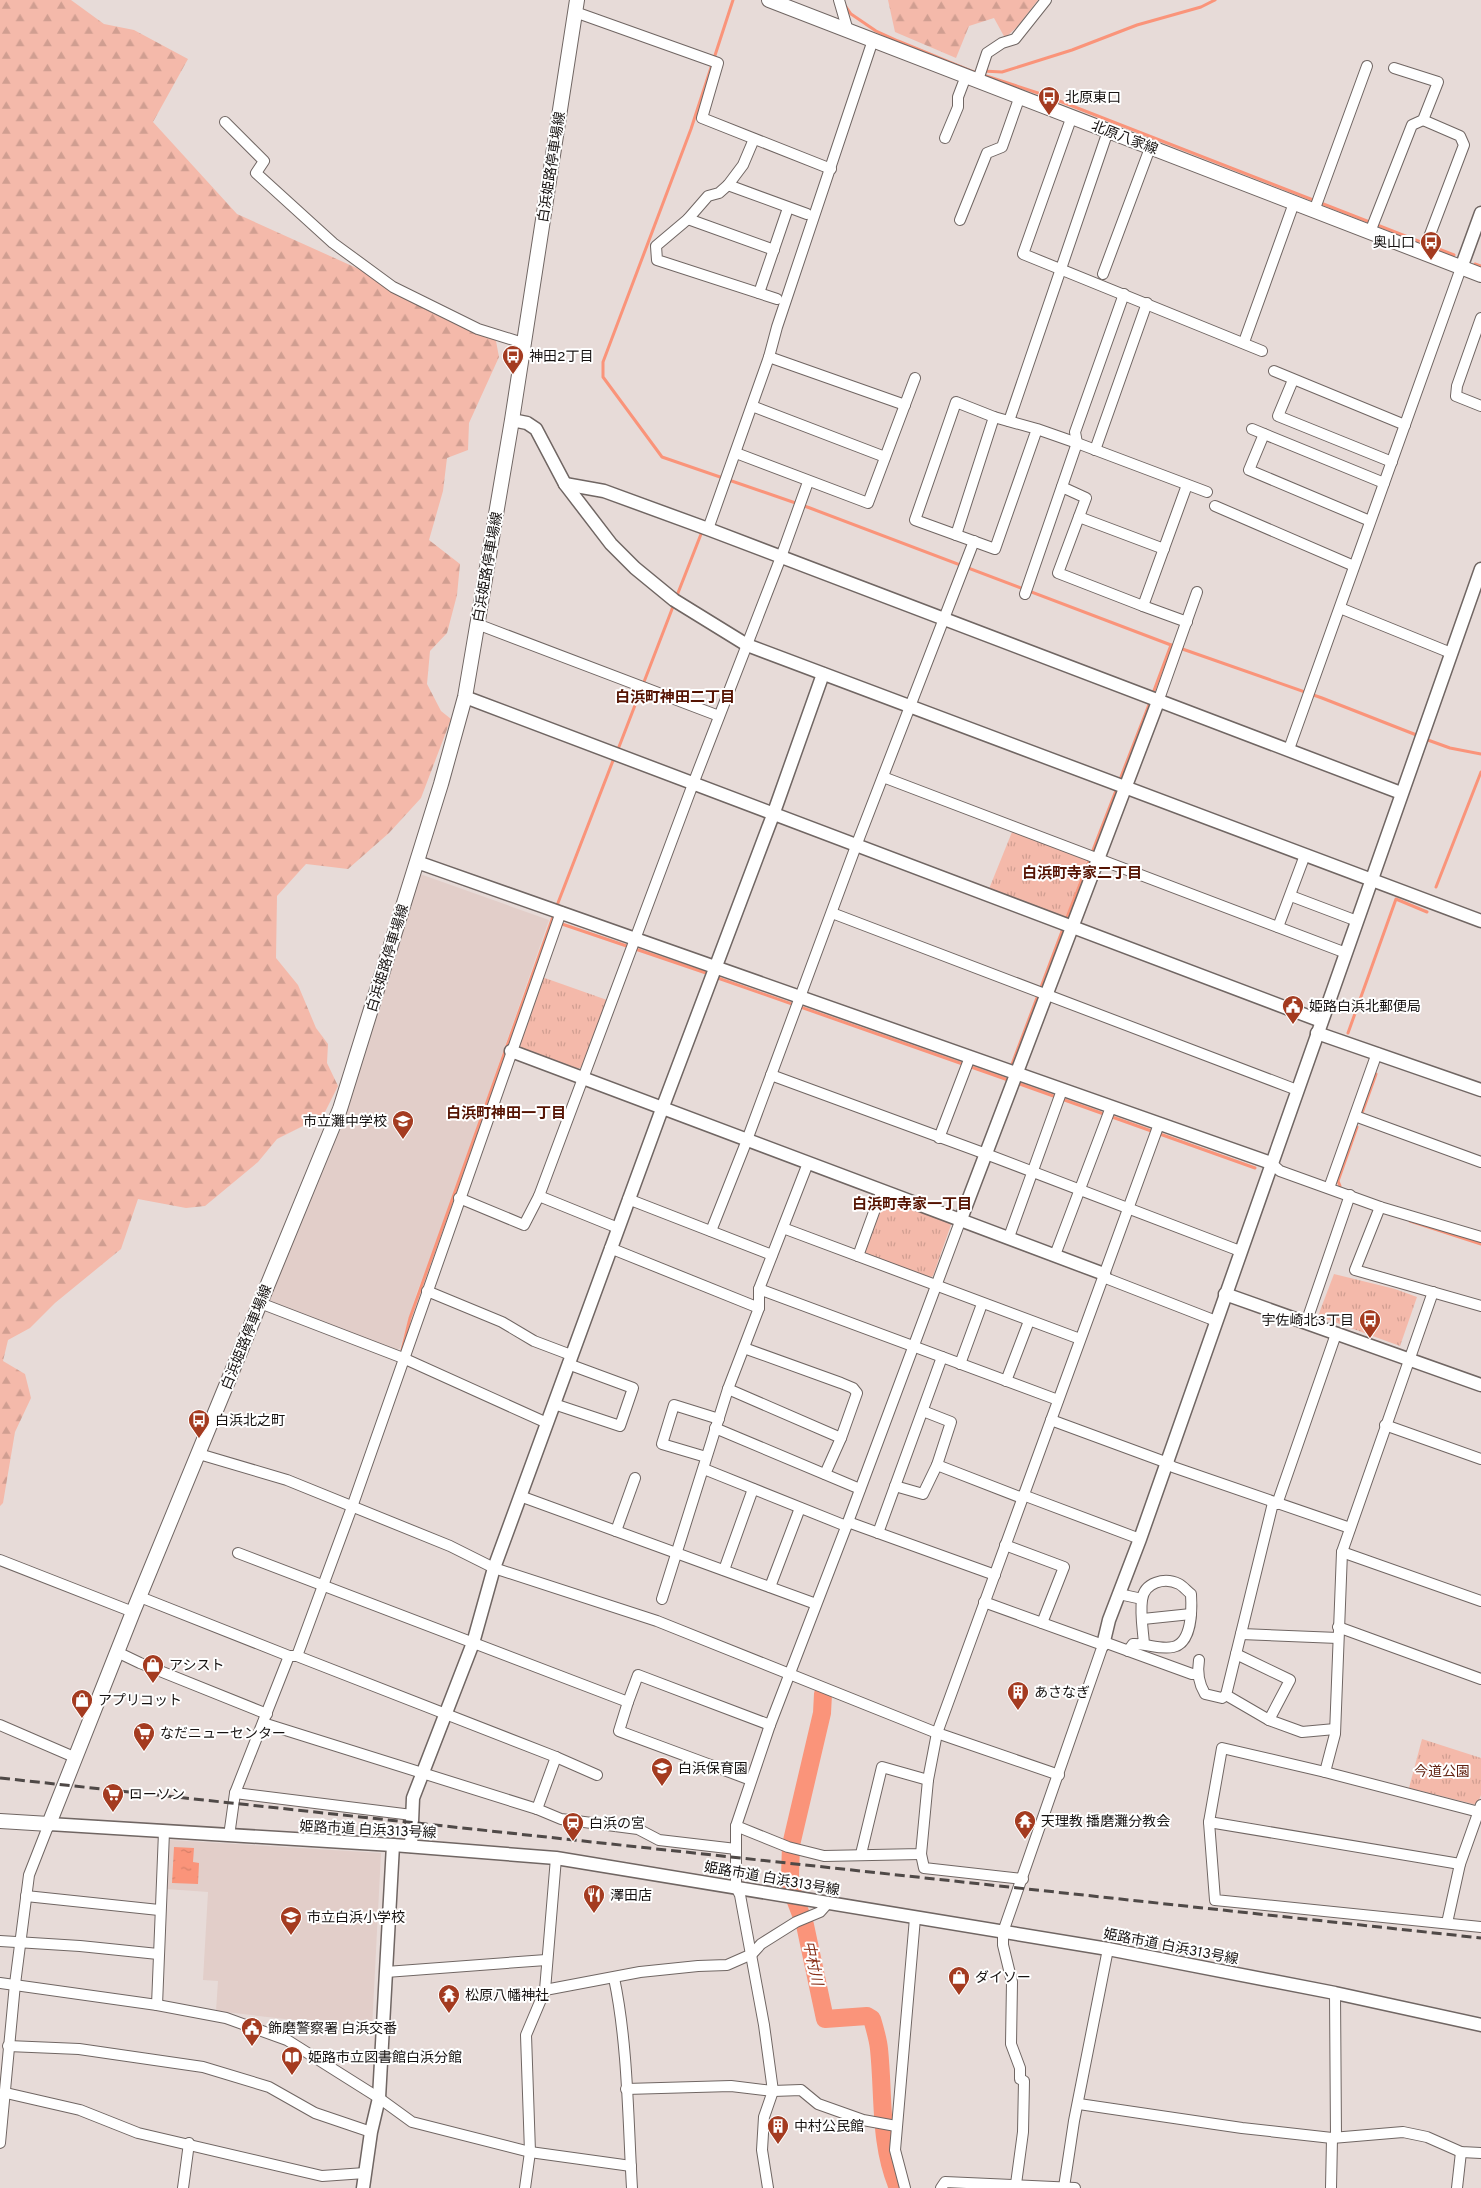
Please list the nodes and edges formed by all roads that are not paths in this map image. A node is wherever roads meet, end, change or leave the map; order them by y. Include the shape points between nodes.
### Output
1 (770, 0) edge
2 (839, 0) edge
3 (1046, 0) edge
4 (576, 6) edge
5 (848, 31) junction
6 (873, 40) junction
7 (1366, 66) dead end
8 (1394, 68) dead end
9 (972, 78) junction
10 (1020, 96) junction
11 (1072, 116) junction
12 (1423, 120) junction
13 (225, 122) dead end
14 (1108, 131) junction
15 (945, 138) dead end
16 (754, 139) junction
17 (1150, 148) junction
18 (831, 169) junction
19 (728, 186) junction
20 (1294, 203) junction
21 (788, 208) junction
22 (1314, 211) junction
23 (1481, 213) edge
24 (808, 214) dead end
25 (688, 219) junction
26 (960, 220) dead end
27 (1373, 226) junction
28 (1425, 247) junction
29 (774, 250) junction
30 (1461, 268) junction
31 (1060, 269) junction
32 (1103, 274) dead end
33 (1481, 275) edge
34 (759, 293) junction
35 (1124, 294) junction
36 (777, 299) dead end
37 (1147, 303) junction
38 (1481, 318) edge
39 (1244, 342) junction
40 (523, 343) junction
41 (1262, 351) dead end
42 (769, 357) junction
43 (1274, 371) dead end
44 (915, 378) dead end
45 (1293, 380) junction
46 (905, 405) junction
47 (752, 406) junction
48 (1481, 406) edge
49 (994, 417) junction
50 (512, 420) junction
51 (1009, 421) junction
52 (1405, 425) junction
53 (1037, 429) junction
54 (1252, 429) dead end
55 (1264, 434) junction
56 (1077, 443) junction
57 (1095, 450) junction
58 (736, 453) junction
59 (885, 457) junction
60 (1392, 462) junction
61 (808, 482) junction
62 (1384, 483) junction
63 (565, 484) junction
64 (1187, 485) junction
65 (1062, 487) junction
66 (1207, 492) dead end
67 (1215, 506) dead end
68 (1079, 517) junction
69 (1370, 521) junction
70 (708, 529) junction
71 (956, 535) junction
72 (974, 541) junction
73 (1164, 549) junction
74 (781, 557) junction
75 (1354, 566) junction
76 (1481, 569) edge
77 (1197, 592) dead end
78 (1477, 593) edge
79 (1025, 594) dead end
80 (1143, 606) junction
81 (1340, 608) junction
82 (944, 618) junction
83 (1187, 622) junction
84 (477, 624) junction
85 (747, 645) junction
86 (1451, 653) junction
87 (823, 674) junction
88 (465, 697) junction
89 (1159, 699) junction
90 (910, 706) junction
91 (719, 716) junction
92 (1289, 749) junction
93 (882, 777) junction
94 (693, 784) junction
95 (1124, 786) junction
96 (1401, 793) junction
97 (773, 815) junction
98 (856, 846) junction
99 (1306, 855) junction
100 (1097, 859) junction
101 (417, 862) junction
102 (1371, 881) junction
103 (1291, 896) junction
104 (557, 911) junction
105 (832, 913) junction
106 (1481, 921) edge
107 (1357, 922) junction
108 (1071, 927) junction
109 (1278, 927) junction
110 (636, 938) junction
111 (1346, 952) junction
112 (715, 967) junction
113 (1040, 993) junction
114 (800, 996) junction
115 (1319, 1027) junction
116 (510, 1051) junction
117 (1376, 1053) junction
118 (970, 1057) junction
119 (1016, 1074) junction
120 (771, 1075) junction
121 (583, 1078) junction
122 (1062, 1090) junction
123 (1297, 1090) junction
124 (1481, 1090) edge
125 (1111, 1107) junction
126 (662, 1109) junction
127 (1355, 1116) junction
128 (1159, 1124) junction
129 (939, 1138) junction
130 (747, 1140) junction
131 (986, 1154) junction
132 (1481, 1162) edge
133 (808, 1163) junction
134 (1271, 1163) junction
135 (1033, 1173) junction
136 (1329, 1188) junction
137 (882, 1190) junction
138 (1080, 1191) junction
139 (1350, 1195) junction
140 (539, 1196) junction
141 (459, 1198) junction
142 (628, 1199) junction
143 (1380, 1207) junction
144 (1128, 1209) junction
145 (961, 1219) junction
146 (618, 1228) junction
147 (783, 1228) junction
148 (710, 1231) junction
149 (1009, 1237) junction
150 (1481, 1238) edge
151 (610, 1248) junction
152 (1240, 1251) junction
153 (772, 1255) junction
154 (1056, 1255) junction
155 (858, 1256) junction
156 (1104, 1275) junction
157 (936, 1285) junction
158 (759, 1289) junction
159 (427, 1292) junction
160 (1433, 1292) junction
161 (1225, 1294) junction
162 (260, 1303) junction
163 (982, 1304) junction
164 (1481, 1306) edge
165 (759, 1308) junction
166 (1029, 1321) junction
167 (1216, 1321) junction
168 (1306, 1323) junction
169 (1336, 1334) junction
170 (1080, 1339) junction
171 (913, 1346) junction
172 (744, 1348) junction
173 (400, 1357) junction
174 (942, 1357) junction
175 (1409, 1359) junction
176 (570, 1360) junction
177 (960, 1364) junction
178 (1006, 1381) junction
179 (1481, 1384) edge
180 (728, 1389) junction
181 (1058, 1400) junction
182 (554, 1404) junction
183 (923, 1411) junction
184 (1051, 1420) junction
185 (547, 1423) junction
186 (717, 1424) junction
187 (1385, 1425) junction
188 (841, 1438) junction
189 (199, 1454) junction
190 (706, 1457) junction
191 (1481, 1458) edge
192 (1165, 1462) junction
193 (937, 1465) junction
194 (704, 1469) junction
195 (826, 1474) junction
196 (635, 1478) dead end
197 (895, 1486) junction
198 (753, 1489) junction
199 (860, 1489) junction
200 (520, 1496) junction
201 (1023, 1497) junction
202 (1275, 1504) junction
203 (352, 1507) junction
204 (800, 1508) junction
205 (847, 1524) junction
206 (1350, 1528) junction
207 (616, 1531) junction
208 (878, 1533) junction
209 (1140, 1539) junction
210 (1005, 1545) junction
211 (1342, 1552) junction
212 (238, 1553) dead end
213 (678, 1554) junction
214 (0, 1560) edge
215 (494, 1568) junction
216 (724, 1570) junction
217 (994, 1575) junction
218 (323, 1585) junction
219 (770, 1587) junction
220 (1119, 1594) junction
221 (140, 1597) junction
222 (1142, 1598) junction
223 (662, 1600) dead end
224 (1481, 1601) edge
225 (984, 1602) junction
226 (816, 1604) junction
227 (133, 1612) junction
228 (1191, 1614) junction
229 (1142, 1619) junction
230 (1042, 1623) junction
231 (1338, 1627) junction
232 (1241, 1634) junction
233 (1338, 1638) junction
234 (472, 1643) junction
235 (1103, 1644) junction
236 (1144, 1644) junction
237 (1128, 1651) junction
238 (117, 1652) junction
239 (1236, 1654) junction
240 (293, 1656) junction
241 (1199, 1660) dead end
242 (789, 1674) junction
243 (1198, 1674) junction
244 (1481, 1679) edge
245 (1226, 1695) junction
246 (628, 1702) junction
247 (445, 1715) junction
248 (265, 1718) junction
249 (1269, 1720) junction
250 (0, 1724) edge
251 (770, 1725) junction
252 (1335, 1729) junction
253 (937, 1733) junction
254 (74, 1757) junction
255 (556, 1757) junction
256 (1325, 1772) junction
257 (422, 1773) junction
258 (597, 1775) dead end
259 (1059, 1775) junction
260 (751, 1780) junction
261 (928, 1780) junction
262 (235, 1793) junction
263 (1480, 1808) edge
264 (537, 1809) junction
265 (412, 1815) junction
266 (0, 1821) edge
267 (1209, 1822) junction
268 (49, 1824) junction
269 (736, 1826) junction
270 (164, 1832) junction
271 (229, 1836) junction
272 (393, 1845) junction
273 (411, 1846) junction
274 (736, 1849) junction
275 (861, 1854) junction
276 (921, 1854) junction
277 (556, 1858) junction
278 (1460, 1864) junction
279 (1023, 1878) junction
280 (736, 1888) junction
281 (26, 1896) junction
282 (828, 1903) junction
283 (159, 1910) junction
284 (915, 1918) junction
285 (1447, 1923) junction
286 (1481, 1927) edge
287 (1004, 1932) junction
288 (0, 1941) edge
289 (20, 1942) junction
290 (1108, 1949) junction
291 (158, 1954) junction
292 (752, 1954) junction
293 (546, 1960) junction
294 (386, 1972) junction
295 (614, 1978) junction
296 (0, 1983) edge
297 (14, 1984) junction
298 (545, 1990) junction
299 (1335, 1993) junction
300 (157, 2005) junction
301 (1481, 2025) edge
302 (8, 2046) junction
303 (626, 2089) junction
304 (773, 2091) junction
305 (3, 2093) edge
306 (379, 2098) junction
307 (1079, 2104) junction
308 (896, 2126) junction
309 (371, 2132) junction
310 (1334, 2137) junction
311 (0, 2143) edge
312 (189, 2143) junction
313 (530, 2152) junction
314 (1461, 2152) junction
315 (1481, 2153) edge
316 (631, 2166) junction
317 (365, 2173) junction
318 (1016, 2184) junction
319 (1064, 2187) edge
320 (183, 2188) edge
321 (363, 2188) edge
322 (525, 2188) edge
323 (632, 2188) edge
324 (768, 2188) edge
325 (905, 2188) edge
326 (941, 2188) edge
327 (1075, 2188) edge
328 (1331, 2188) edge
329 (1457, 2188) edge

1 - 5 main road, 北原八家線
2 - 5 street
3 - 9 street via 1015,39 987,53
4 - 16 street via 718,63 702,118
4 - 40 main road, 白浜姫路停車場線
5 - 6 main road, 北原八家線
6 - 9 main road, 北原八家線
6 - 18 street
7 - 22 street
8 - 12 street via 1438,82
9 - 10 main road, 北原八家線
9 - 15 street via 958,98 958,107
10 - 11 main road, 北原八家線
10 - 26 street via 1002,147 987,153
11 - 14 main road, 北原八家線
11 - 31 street via 1022,254
12 - 27 street via 1412,126
12 - 28 street via 1460,136 1464,145
13 - 40 street via 264,161 256,173 332,243 393,287 478,329
14 - 17 main road, 北原八家線
14 - 31 street
16 - 18 street
16 - 19 street via 743,165
17 - 20 main road, 北原八家線
17 - 32 street
18 - 42 street
19 - 21 street
19 - 25 street via 719,194 708,196
20 - 22 main road, 北原八家線
20 - 39 street
21 - 24 street
21 - 29 street
22 - 27 main road, 北原八家線
23 - 30 street
25 - 29 street
25 - 34 street via 656,246 657,260
27 - 28 main road, 北原八家線
28 - 30 main road, 北原八家線
29 - 34 street
30 - 33 main road, 北原八家線
30 - 52 street
31 - 35 street
31 - 51 street
34 - 36 street
35 - 37 street
35 - 56 street via 1075,432
37 - 39 street
37 - 57 street
38 - 48 street via 1456,396
39 - 41 street
40 - 50 main road, 白浜姫路停車場線
42 - 46 street
42 - 47 street
43 - 45 street
44 - 46 street
45 - 52 street
45 - 60 street via 1278,416
46 - 59 street
47 - 58 street
47 - 59 street
49 - 51 street
49 - 71 street
49 - 71 street via 956,402 915,520
50 - 63 street via 527,423 536,430
50 - 84 main road, 白浜姫路停車場線
51 - 53 street
52 - 60 street
53 - 56 street
53 - 72 street via 995,549
54 - 55 street
55 - 62 street
55 - 69 street via 1249,470
56 - 57 street
56 - 65 street
57 - 64 street
58 - 61 street
58 - 70 street
59 - 61 street via 868,503
60 - 62 street
61 - 74 street
62 - 69 street
63 - 70 street via 604,491
63 - 85 street via 611,544 636,568 674,600
64 - 66 street
64 - 73 street
65 - 68 street via 1086,498
65 - 79 street
67 - 75 street
68 - 73 street
68 - 80 street via 1058,573
69 - 75 street
70 - 74 street
71 - 72 street
72 - 82 street
73 - 80 street
74 - 82 street
74 - 85 street
75 - 81 street
76 - 78 street
77 - 83 street
78 - 86 street
80 - 83 street
81 - 86 street
81 - 92 street
82 - 89 street
82 - 90 street
83 - 89 street
84 - 88 main road, 白浜姫路停車場線
84 - 91 street
85 - 87 street
85 - 91 street
86 - 96 street
87 - 90 street
87 - 97 street
88 - 94 street
88 - 101 main road, 白浜姫路停車場線
89 - 92 street
89 - 95 street
90 - 93 street
90 - 95 street
91 - 94 street
92 - 96 street
93 - 98 street
93 - 100 street
94 - 97 street
94 - 110 street
95 - 99 street
95 - 100 street
96 - 102 street
97 - 98 street
97 - 112 street
98 - 105 street
98 - 108 street
99 - 102 street
99 - 103 street
100 - 108 street
100 - 109 street
101 - 104 street
101 - 162 main road, 白浜姫路停車場線 via 340,1109
102 - 106 street
102 - 107 street
103 - 107 street
103 - 109 street
104 - 110 street
104 - 116 street via 556,925
105 - 113 street
105 - 114 street
107 - 111 street
108 - 113 street
108 - 115 street
109 - 111 street
110 - 112 street
110 - 121 street
111 - 115 street
112 - 114 street
112 - 126 street
113 - 119 street
113 - 123 street
114 - 118 street
114 - 120 street
115 - 117 street
115 - 123 street
116 - 121 street
116 - 141 street
117 - 124 street
117 - 127 street
118 - 119 street
118 - 129 street
119 - 122 street
119 - 131 street
120 - 129 street
120 - 130 street
121 - 126 street
121 - 140 street
122 - 125 street
122 - 135 street
123 - 134 street
125 - 128 street
125 - 138 street
126 - 130 street
126 - 142 street
127 - 132 street
127 - 136 street
128 - 134 street
128 - 144 street
129 - 131 street
130 - 133 street
130 - 148 street
131 - 135 street
131 - 145 street
133 - 137 street
133 - 147 street
134 - 136 street via 1280,1171
134 - 152 street
135 - 138 street
135 - 149 street
136 - 139 street
137 - 145 street
137 - 155 street
138 - 144 street
138 - 154 street
139 - 143 street
139 - 168 street
140 - 141 street via 524,1225
140 - 146 street
141 - 159 street
142 - 146 street
142 - 148 street
143 - 150 street
143 - 160 street via 1355,1270
144 - 152 street
144 - 156 street
145 - 149 street
145 - 157 street
146 - 151 street
147 - 153 street
147 - 155 street
148 - 153 street
149 - 154 street
151 - 165 street
151 - 176 street
152 - 161 street
153 - 158 street
154 - 156 street
155 - 157 street
156 - 167 street
156 - 170 street
157 - 163 street
157 - 171 street
158 - 165 street
158 - 171 street
159 - 173 street
159 - 176 street via 502,1322
160 - 164 street
160 - 175 street
161 - 167 street
161 - 168 street
162 - 173 street
162 - 189 main road, 白浜姫路停車場線
163 - 166 street
163 - 177 street
165 - 172 street
166 - 170 street
166 - 178 street
167 - 192 street
168 - 169 street
169 - 175 street
169 - 202 street
170 - 181 street
171 - 174 street
171 - 199 street
172 - 180 street
172 - 188 street via 853,1388 857,1393
173 - 185 street
173 - 203 street
174 - 177 street
174 - 183 street
175 - 179 street
175 - 187 street
176 - 182 street
176 - 182 street via 633,1388 620,1426
177 - 178 street
178 - 181 street
180 - 186 street
180 - 188 street
181 - 184 street
182 - 185 street
183 - 193 street via 951,1422
183 - 197 street
184 - 192 street
184 - 201 street
185 - 200 street
186 - 190 street
186 - 190 street via 674,1405 662,1444
186 - 195 street
187 - 191 street
187 - 206 street
188 - 195 street
189 - 203 street via 286,1480
189 - 221 main road, 白浜姫路停車場線
190 - 194 street
192 - 202 street
192 - 209 street
193 - 197 street via 923,1494
193 - 201 street
194 - 198 street
194 - 213 street
195 - 199 street
196 - 207 street
197 - 208 street
198 - 204 street
198 - 216 street
199 - 205 street
200 - 207 street
200 - 215 street
201 - 209 street
201 - 210 street
202 - 206 street
202 - 232 street
203 - 215 street via 450,1546
203 - 218 street
204 - 205 street
204 - 219 street
205 - 208 street
205 - 226 street
206 - 211 street
207 - 213 street
208 - 217 street
209 - 220 street
210 - 217 street
210 - 230 street via 1064,1567
211 - 224 street
211 - 231 street
212 - 218 street
213 - 216 street
213 - 223 street
214 - 227 street
215 - 234 street
215 - 242 street via 657,1621
216 - 219 street
217 - 225 street
218 - 234 street
218 - 240 street
219 - 226 street
220 - 222 street
220 - 235 street
221 - 227 main road, 白浜姫路停車場線
221 - 240 street
222 - 228 street via 1148,1587 1158,1581 1169,1580 1191,1594
222 - 229 street
225 - 230 street
225 - 253 street
226 - 242 street
227 - 238 main road, 白浜姫路停車場線
228 - 229 street
228 - 236 street via 1182,1643 1173,1647
229 - 236 street
230 - 235 street
231 - 233 street
231 - 244 street
232 - 233 street
232 - 239 street
233 - 252 street
234 - 246 street
234 - 247 street
235 - 237 street
235 - 259 street
236 - 237 street via 1133,1644
237 - 243 street
238 - 248 street
238 - 254 main road, 白浜姫路停車場線
239 - 245 street
239 - 249 street via 1290,1680
240 - 247 street
240 - 248 street
241 - 243 street
242 - 251 street
242 - 253 street
243 - 245 street via 1205,1694 1222,1698
245 - 249 street
246 - 251 street via 638,1675
246 - 260 street via 619,1731
247 - 255 street
247 - 257 street
248 - 257 street
248 - 262 street
249 - 252 street via 1302,1732
250 - 254 street
251 - 260 street
252 - 256 street
253 - 259 street
253 - 261 street
254 - 268 main road, 白浜姫路停車場線
255 - 258 street
255 - 264 street
256 - 263 street
256 - 267 street via 1222,1748
257 - 264 street
257 - 265 street via 413,1798
259 - 279 street
260 - 269 street
261 - 275 street via 882,1767
261 - 276 street
262 - 265 street
262 - 271 street
263 - 278 street
264 - 274 street via 561,1819 638,1829 659,1840
265 - 273 street
266 - 268 main road
267 - 278 street
267 - 285 street via 1215,1900
268 - 270 street, 姫路市道 白浜313号線
268 - 281 street via 29,1875
269 - 274 street
269 - 275 street via 788,1847 824,1856
270 - 271 street, 姫路市道 白浜313号線
270 - 283 street
271 - 272 street, 姫路市道 白浜313号線
272 - 273 street, 姫路市道 白浜313号線
272 - 294 street
273 - 277 street, 姫路市道 白浜313号線
274 - 280 street
275 - 276 street
276 - 279 street via 924,1868
277 - 280 street, 姫路市道 白浜313号線
277 - 293 street
278 - 285 street
279 - 287 street
280 - 282 street, 姫路市道 白浜313号線
280 - 292 street
281 - 283 street
281 - 289 street
282 - 284 street, 姫路市道 白浜313号線
282 - 292 street via 820,1912 796,1922 761,1944
283 - 291 street
284 - 287 street, 姫路市道 白浜313号線
284 - 308 street
285 - 286 street
287 - 290 street, 姫路市道 白浜313号線
287 - 318 street via 1003,1945 1012,1982 1011,2044 1020,2068 1020,2079 1024,2081 1023,2132
288 - 289 street
289 - 291 street
289 - 297 street
290 - 299 street, 姫路市道 白浜313号線
290 - 307 street
291 - 300 street
292 - 295 street via 728,1965 640,1972
292 - 304 street
293 - 294 street
293 - 298 street
294 - 306 street
295 - 298 street
295 - 303 street
296 - 297 street
297 - 300 street
297 - 302 street
298 - 313 street via 526,2035
299 - 301 street, 姫路市道 白浜313号線
299 - 310 street
300 - 306 street via 226,2018 287,2040
302 - 305 street
302 - 309 street via 79,2049 203,2067 269,2087 315,2113
303 - 304 street via 731,2086
303 - 316 street
304 - 308 street via 801,2090 818,2104 863,2120
304 - 324 street via 764,2118 762,2150
305 - 311 street
305 - 312 street via 80,2110 138,2133
306 - 309 street
306 - 313 street via 412,2122
307 - 310 street via 1242,2128
307 - 319 street
308 - 325 street via 895,2150
309 - 317 street
310 - 314 street via 1403,2132 1427,2137
310 - 328 street
312 - 317 street via 322,2176
312 - 320 street
313 - 316 street
313 - 322 street
314 - 315 street
314 - 329 street
316 - 323 street
317 - 321 street
318 - 319 street
318 - 326 street via 945,2182
319 - 327 street

